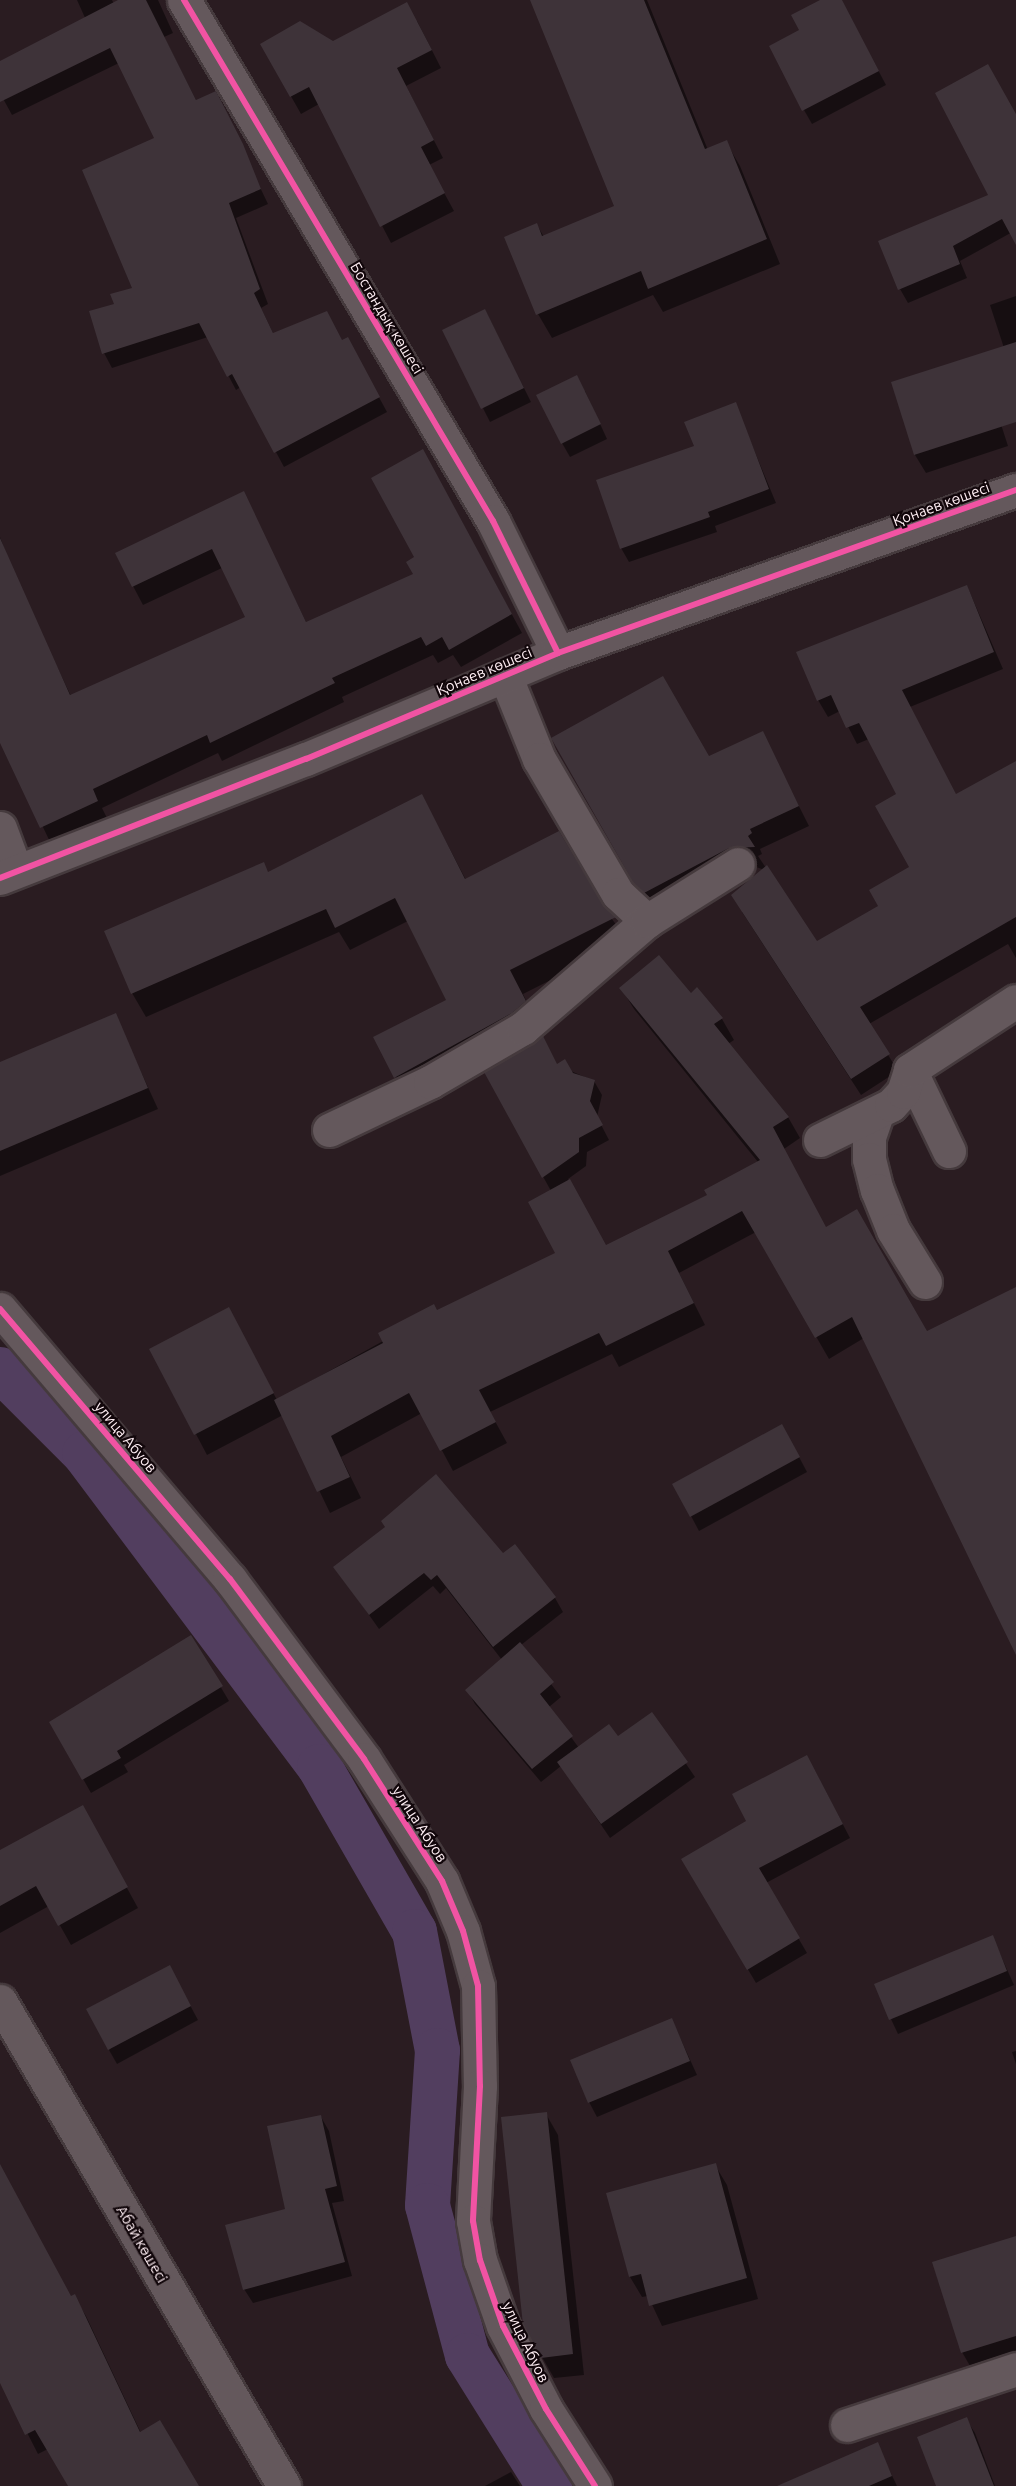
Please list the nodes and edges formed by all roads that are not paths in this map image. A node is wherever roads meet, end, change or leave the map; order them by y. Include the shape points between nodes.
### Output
1 (184, 0) edge
2 (1016, 490) edge
3 (558, 653) junction
4 (505, 675) junction
5 (0, 828) edge
6 (738, 864) dead end
7 (8, 875) edge
8 (647, 921) junction
9 (1016, 1001) edge
10 (910, 1070) junction
11 (878, 1114) junction
12 (329, 1130) dead end
13 (820, 1140) dead end
14 (949, 1151) dead end
15 (925, 1282) dead end
16 (0, 1309) edge
17 (0, 2001) edge
18 (1016, 2369) edge
19 (847, 2425) dead end
20 (284, 2486) edge
21 (595, 2486) edge

1 - 3 street, Бостандық көшесі via 493,520
2 - 3 street, Қонаев көшесі
3 - 4 street, Қонаев көшесі
4 - 7 street, Қонаев көшесі via 306,759
4 - 8 street via 539,759 618,894
5 - 7 street
6 - 8 street
8 - 12 street via 523,1028 430,1082
9 - 10 street
10 - 11 street via 903,1092
10 - 14 street
11 - 13 street
11 - 15 street via 869,1137 869,1159 877,1190 893,1230
16 - 21 street, улица Абуов via 230,1579 364,1758 442,1881 463,1931 478,1986 480,2086 473,2221 480,2260 503,2326 546,2409
17 - 20 street, Абай көшесі
18 - 19 street

